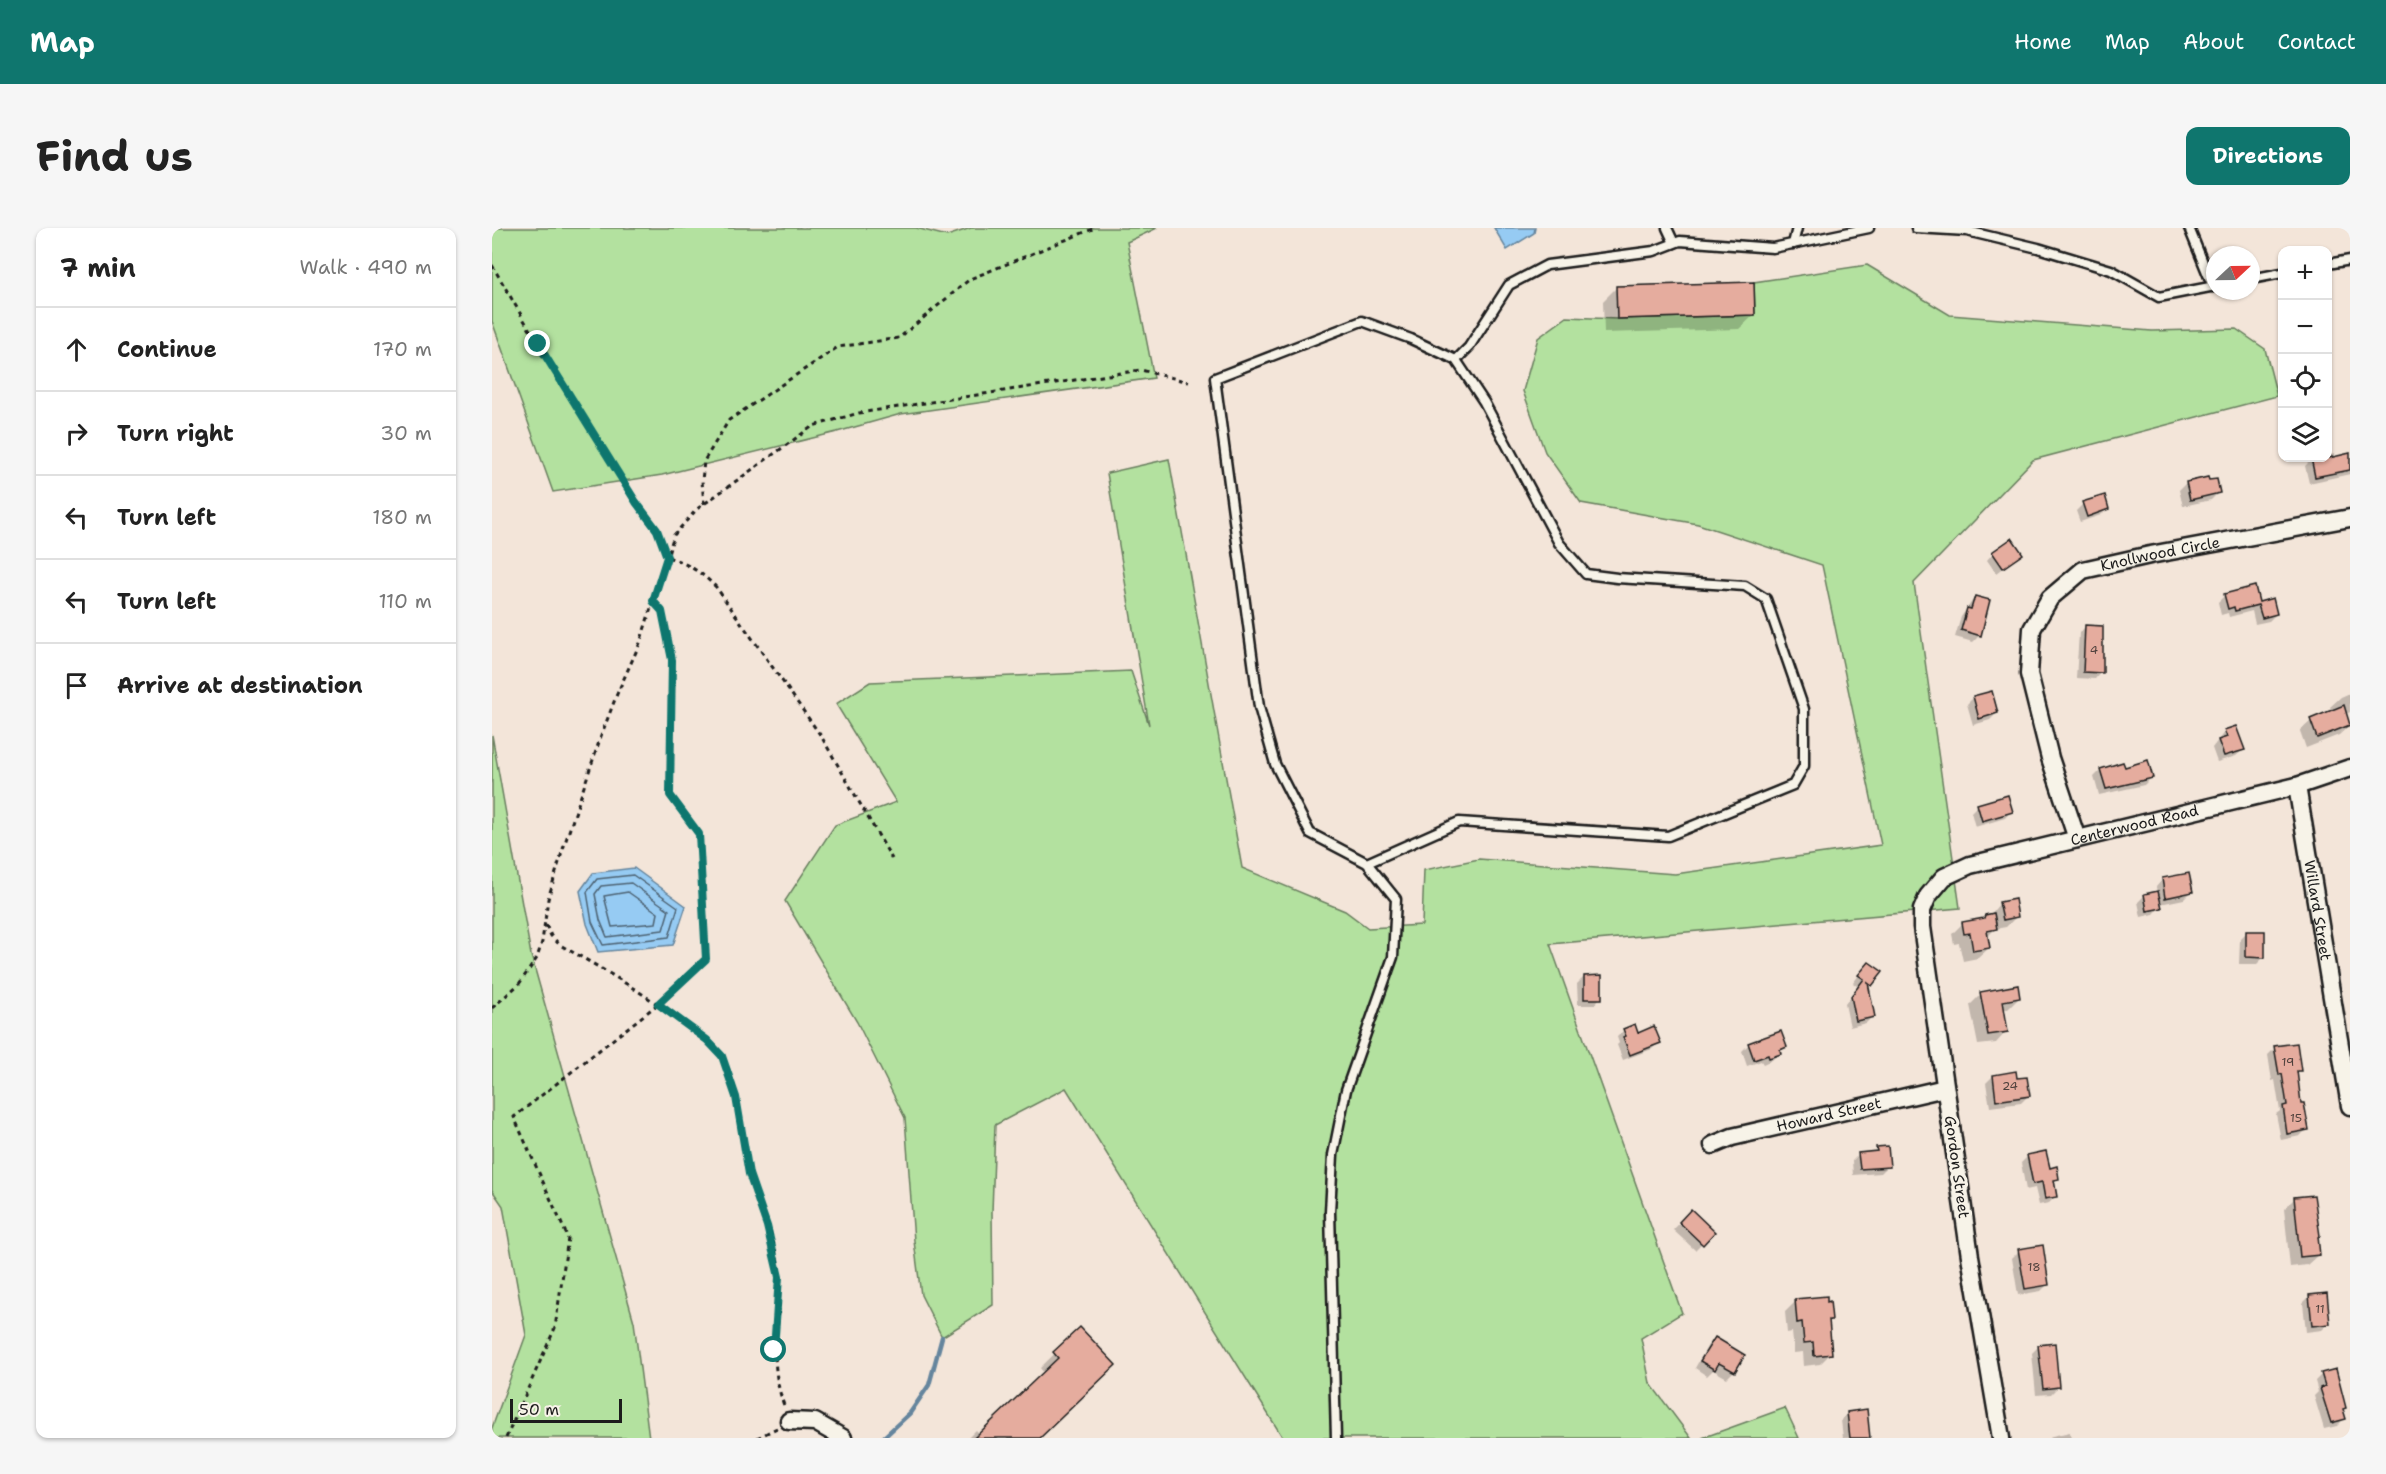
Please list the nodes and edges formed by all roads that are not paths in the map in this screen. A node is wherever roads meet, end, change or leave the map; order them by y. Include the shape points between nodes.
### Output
1 (1667, 228) edge
2 (1797, 228) edge
3 (1869, 228) edge
4 (1916, 228) edge
5 (2189, 228) edge
6 (1674, 243) junction
7 (1792, 244) junction
8 (2350, 260) edge
9 (2332, 263) edge
10 (2206, 268) edge
11 (2278, 274) edge
12 (2260, 277) edge
13 (2206, 288) edge
14 (1456, 360) junction
15 (2350, 518) edge
16 (2350, 768) edge
17 (2297, 786) junction
18 (2077, 839) junction
19 (1367, 863) junction
20 (1928, 896) joint
21 (1946, 1088) junction
22 (2350, 1106) edge
23 (1713, 1145) dead end
24 (789, 1421) road end
25 (843, 1438) edge
26 (1336, 1438) edge
27 (2001, 1438) edge

1 - 6 lane
2 - 7 lane
3 - 7 lane
4 - 13 lane via 1967,231 2038,248 2111,270 2159,297
5 - 10 lane
6 - 7 lane via 1773,248
6 - 14 lane via 1653,250 1547,265 1509,285 1469,347
8 - 9 lane
11 - 12 lane
14 - 19 lane via 1362,321 1215,378 1259,707 1275,764 1310,833
14 - 19 lane via 1484,402 1559,543 1586,574 1745,586 1767,599 1804,709 1804,766 1793,785 1668,836 1459,822
15 - 18 street, Knollwood Circle via 2083,570 2050,598 2032,628 2030,674 2050,758
16 - 17 street, Centerwood Road
17 - 18 street, Centerwood Road
17 - 22 street, Willard Street
18 - 20 street, Centerwood Road via 1970,865 1944,877
19 - 26 lane via 1396,899 1393,957 1346,1090 1333,1155 1330,1212
20 - 21 street, Gordon Street via 1922,910 1922,927
21 - 23 street, Howard Street via 1731,1137
21 - 27 street, Gordon Street
24 - 25 street via 814,1422

